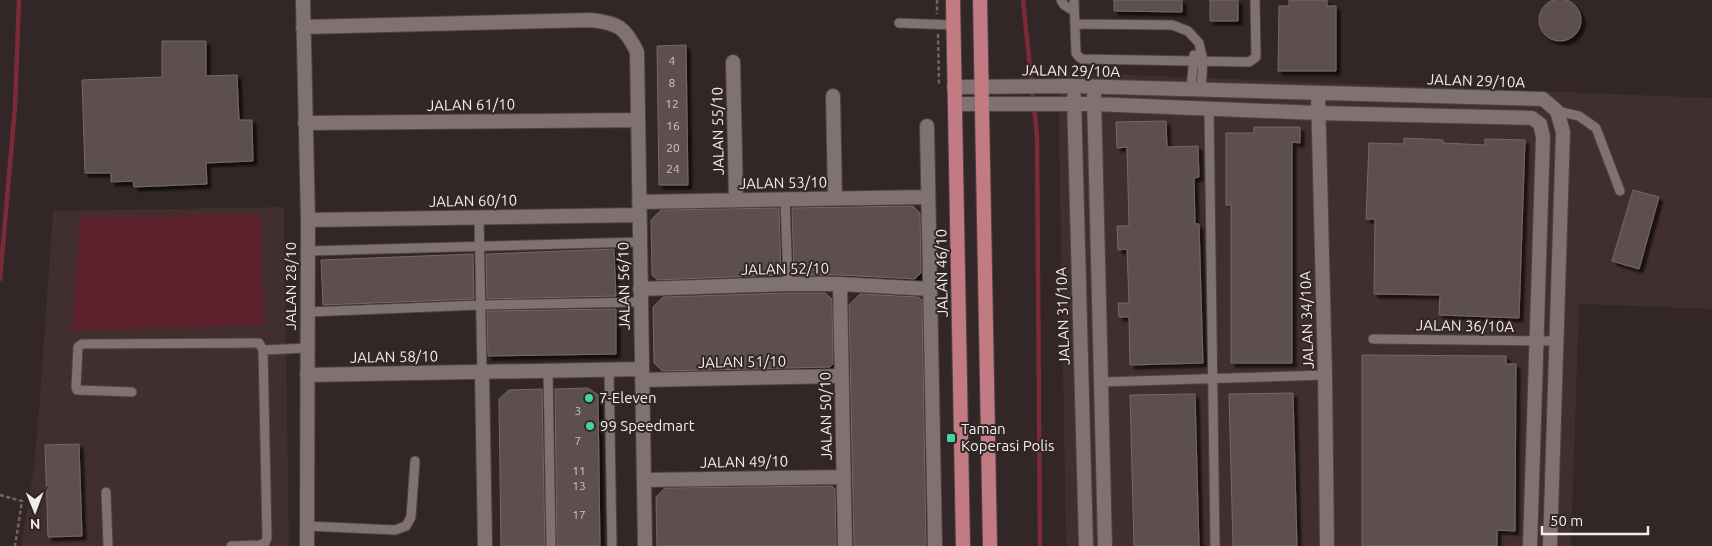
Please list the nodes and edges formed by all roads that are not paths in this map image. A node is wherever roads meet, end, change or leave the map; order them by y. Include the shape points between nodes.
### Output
1 (303, 0) edge
2 (953, 0) edge
3 (980, 0) edge
4 (1061, 0) edge
5 (1074, 0) edge
6 (1255, 0) edge
7 (1074, 11) junction
8 (899, 24) dead end
9 (1076, 24) junction
10 (953, 25) junction
11 (303, 27) junction
12 (1199, 43) junction
13 (1193, 60) junction
14 (1203, 60) junction
15 (733, 62) dead end
16 (981, 86) junction
17 (1074, 86) junction
18 (1094, 86) junction
19 (954, 87) junction
20 (1196, 89) junction
21 (1318, 93) junction
22 (833, 96) dead end
23 (955, 104) junction
24 (982, 104) junction
25 (1074, 104) junction
26 (1094, 104) junction
27 (1208, 110) junction
28 (1557, 111) junction
29 (1318, 113) junction
30 (638, 120) junction
31 (305, 123) junction
32 (927, 126) dead end
33 (1620, 192) dead end
34 (928, 196) junction
35 (835, 198) junction
36 (785, 199) junction
37 (736, 200) junction
38 (639, 209) junction
39 (479, 217) junction
40 (308, 220) junction
41 (639, 242) junction
42 (479, 247) junction
43 (308, 252) junction
44 (788, 284) junction
45 (840, 284) junction
46 (930, 289) junction
47 (640, 296) junction
48 (480, 305) junction
49 (308, 312) junction
50 (1373, 339) dead end
51 (1537, 341) junction
52 (1556, 341) junction
53 (308, 348) junction
54 (263, 350) junction
55 (609, 370) junction
56 (548, 371) junction
57 (482, 372) junction
58 (642, 374) junction
59 (1325, 375) junction
60 (308, 376) junction
61 (842, 376) junction
62 (1212, 379) junction
63 (1102, 382) junction
64 (132, 392) dead end
65 (415, 462) dead end
66 (844, 477) junction
67 (644, 480) junction
68 (106, 492) dead end
69 (308, 526) junction
70 (108, 546) edge
71 (231, 546) edge
72 (307, 546) edge
73 (485, 546) edge
74 (551, 546) edge
75 (612, 546) edge
76 (645, 546) edge
77 (845, 546) edge
78 (935, 546) edge
79 (963, 546) edge
80 (990, 546) edge
81 (1086, 546) edge
82 (1105, 546) edge
83 (1215, 546) edge
84 (1327, 546) edge
85 (1530, 546) edge
86 (1550, 546) edge

1 - 11 street, JALAN 28/10
2 - 10 main road, JALAN 46/10
3 - 16 main road
4 - 7 lane
5 - 7 lane
6 - 14 lane via 1256,57 1250,62
7 - 9 lane
8 - 10 lane
9 - 12 lane via 1172,25 1188,31
9 - 13 lane via 1076,53 1082,58
10 - 19 main road, JALAN 46/10
11 - 30 street, JALAN 56/10 via 610,22 624,29 637,52
11 - 31 street, JALAN 28/10
12 - 13 lane
12 - 14 lane
13 - 14 lane
13 - 20 lane
14 - 20 lane
15 - 37 street, JALAN 55/10
16 - 17 street, JALAN 29/10A
16 - 19 street, JALAN 29/10A
16 - 24 main road
17 - 18 street, JALAN 29/10A
17 - 25 street, JALAN 31/10A
18 - 20 street, JALAN 29/10A
18 - 26 street
19 - 23 main road, JALAN 46/10
20 - 21 street, JALAN 29/10A
21 - 28 street, JALAN 29/10A via 1543,99
21 - 29 street, JALAN 34/10A
22 - 35 street
23 - 24 street
23 - 79 main road, JALAN 46/10
24 - 25 street
24 - 80 main road
25 - 26 street
25 - 81 street, JALAN 31/10A
26 - 27 street
26 - 63 street
27 - 29 street
27 - 62 lane
28 - 33 lane via 1579,116 1596,128
28 - 52 street via 1563,132
29 - 51 street via 1532,118 1540,124 1543,137
29 - 59 street, JALAN 34/10A
30 - 31 street, JALAN 61/10
30 - 38 street, JALAN 56/10
31 - 40 street, JALAN 28/10
32 - 34 street, JALAN 46/10
34 - 35 street, JALAN 53/10
34 - 46 street, JALAN 46/10
35 - 36 street, JALAN 53/10
36 - 37 street, JALAN 53/10
36 - 44 lane
37 - 38 street, JALAN 53/10
38 - 39 street, JALAN 60/10
38 - 41 street, JALAN 56/10
39 - 40 street, JALAN 60/10
39 - 42 lane
40 - 43 street, JALAN 28/10
41 - 42 lane
41 - 47 street, JALAN 56/10
42 - 43 lane
42 - 48 lane
43 - 49 street, JALAN 28/10
44 - 45 street, JALAN 52/10
44 - 47 street, JALAN 52/10
45 - 46 street, JALAN 52/10
45 - 61 street, JALAN 50/10
46 - 78 street, JALAN 46/10
47 - 48 lane
47 - 58 street, JALAN 56/10
48 - 49 lane
48 - 57 lane
49 - 53 street, JALAN 28/10
50 - 51 lane, JALAN 36/10A
51 - 52 lane, JALAN 36/10A
51 - 85 street
52 - 86 street
53 - 54 lane
53 - 60 street, JALAN 28/10
54 - 64 lane via 259,343 82,344 78,347 77,390
54 - 71 lane via 267,538 259,545
55 - 56 street, JALAN 58/10
55 - 58 street, JALAN 58/10
55 - 75 lane
56 - 57 street, JALAN 58/10
56 - 74 lane
57 - 60 street, JALAN 58/10
57 - 73 street
58 - 61 street, JALAN 51/10
58 - 67 street, JALAN 56/10
59 - 62 lane
59 - 84 street, JALAN 34/10A
60 - 69 street, JALAN 28/10
61 - 66 street, JALAN 50/10
62 - 63 lane
62 - 83 lane
63 - 82 street
65 - 69 lane via 411,517 406,526 395,530
66 - 67 street, JALAN 49/10
66 - 77 street, JALAN 50/10
67 - 76 street, JALAN 56/10
68 - 70 lane
69 - 72 street, JALAN 28/10

